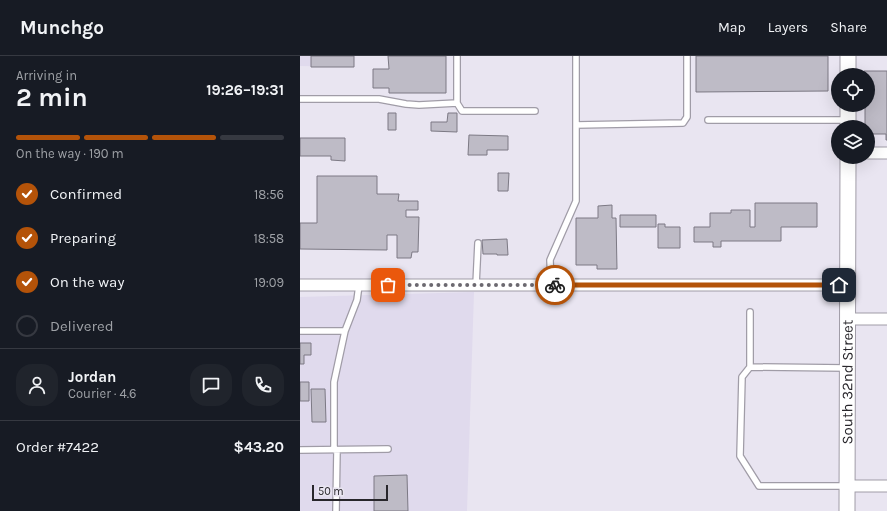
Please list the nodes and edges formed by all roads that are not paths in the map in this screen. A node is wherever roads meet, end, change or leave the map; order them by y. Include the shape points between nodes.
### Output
1 (457, 56) edge
2 (576, 56) edge
3 (687, 56) edge
4 (848, 56) edge
5 (848, 68) edge
6 (300, 99) edge
7 (457, 103) junction
8 (534, 111) dead end
9 (708, 120) dead end
10 (831, 124) edge
11 (576, 125) junction
12 (875, 153) edge
13 (887, 153) edge
14 (848, 164) edge
15 (478, 243) dead end
16 (300, 285) edge
17 (359, 285) junction
18 (476, 285) junction
19 (551, 285) junction
20 (847, 285) junction
21 (750, 312) dead end
22 (848, 319) junction
23 (887, 319) edge
24 (300, 331) edge
25 (345, 331) junction
26 (750, 367) junction
27 (847, 368) junction
28 (388, 449) dead end
29 (300, 450) edge
30 (335, 450) junction
31 (846, 486) junction
32 (887, 486) edge
33 (336, 511) edge
34 (846, 511) edge

1 - 7 lane
2 - 11 lane
3 - 11 lane via 687,117 684,123
4 - 5 main road
6 - 7 lane via 379,99 419,105
7 - 8 lane via 462,111
9 - 10 lane
11 - 19 lane via 576,201 550,260
12 - 13 street
14 - 20 main road, South 32nd Street
15 - 18 lane
16 - 17 street
17 - 18 street
17 - 25 lane via 357,300
18 - 19 street
19 - 20 street
20 - 22 main road, South 32nd Street
21 - 26 lane
22 - 23 street
22 - 27 main road, South 32nd Street
24 - 25 lane
25 - 30 lane via 334,382
26 - 27 lane
26 - 31 lane via 742,377 740,456 759,486
27 - 31 main road, South 32nd Street
28 - 30 lane
29 - 30 lane
30 - 33 lane
31 - 32 street
31 - 34 main road, South 32nd Street

